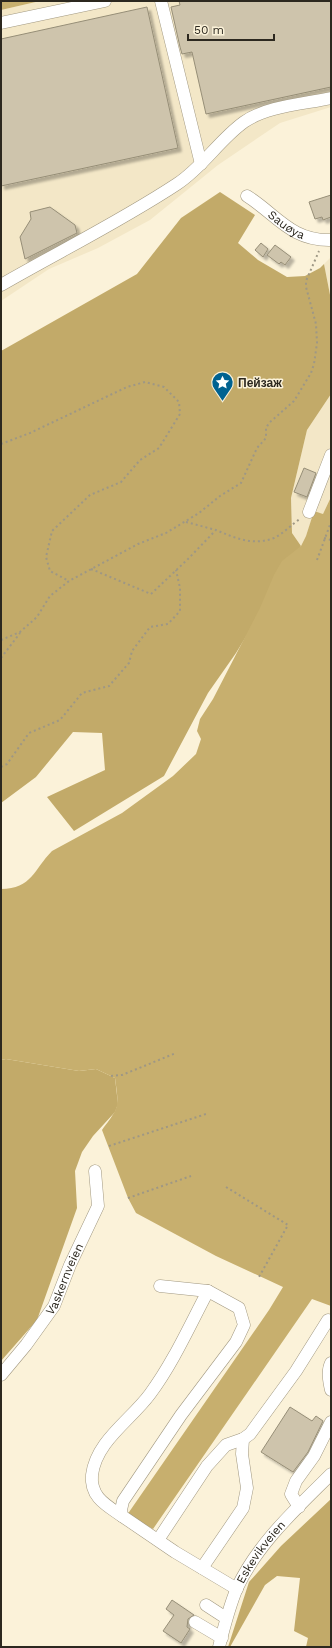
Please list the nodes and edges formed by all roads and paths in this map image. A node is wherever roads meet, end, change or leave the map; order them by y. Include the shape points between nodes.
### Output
1 (105, 1) edge
2 (161, 1) edge
3 (1, 23) edge
4 (331, 98) edge
5 (201, 164) junction
6 (247, 196) dead end
7 (325, 240) edge
8 (1, 284) edge
9 (1, 444) edge
10 (331, 455) edge
11 (309, 512) joint
12 (186, 522) junction
13 (331, 522) edge
14 (216, 530) junction
15 (324, 538) junction
16 (331, 540) edge
17 (317, 560) dead end
18 (91, 569) junction
19 (176, 570) junction
20 (69, 581) junction
21 (20, 632) junction
22 (1, 640) edge
23 (1, 658) edge
24 (1, 767) edge
25 (176, 1053) dead end
26 (111, 1076) dead end
27 (206, 1114) dead end
28 (109, 1146) dead end
29 (96, 1171) dead end
30 (191, 1176) dead end
31 (226, 1187) dead end
32 (128, 1198) dead end
33 (259, 1277) dead end
34 (160, 1286) dead end
35 (208, 1291) junction
36 (328, 1320) dead end
37 (331, 1363) edge
38 (1, 1375) edge
39 (331, 1390) edge
40 (331, 1422) edge
41 (243, 1439) junction
42 (331, 1474) edge
43 (299, 1507) junction
44 (122, 1516) junction
45 (158, 1540) junction
46 (202, 1568) junction
47 (237, 1589) junction
48 (206, 1605) dead end
49 (226, 1618) junction
50 (195, 1622) dead end
51 (220, 1643) edge

1 - 3 street
2 - 5 street
4 - 5 street via 263,112 244,122
5 - 8 street via 179,183 146,203
6 - 7 street, Sauøya via 293,231 306,238
7 - 12 path via 306,281 316,324 316,354 311,373 294,401 269,423 266,438 257,448 241,483
9 - 20 path via 30,434 127,387 145,382 164,387 179,402 180,414 159,448 140,460 121,482 86,498 52,531 46,557 50,571
10 - 11 street
11 - 14 path via 274,537 258,541 246,542
12 - 14 path
12 - 18 path
13 - 15 path
14 - 19 path
15 - 16 path
15 - 17 path
18 - 19 path via 151,594
18 - 20 path
19 - 24 path via 180,588 180,611 168,624 150,627 132,651 129,663 109,686 82,693 60,720 29,733 7,764
20 - 21 path via 50,596 37,617
21 - 22 path
21 - 23 path
25 - 26 path via 122,1075
27 - 28 path
29 - 38 street, Vaskernveien via 98,1206 54,1306
30 - 32 path
31 - 33 path via 288,1225
34 - 35 street
35 - 44 street via 189,1329 150,1394 133,1415 114,1432 96,1458 92,1475 94,1491 100,1502
35 - 44 street via 239,1308 244,1324 236,1342 181,1415 123,1501
36 - 41 street via 296,1371 250,1434
37 - 39 street
40 - 43 street via 291,1494
41 - 45 street via 226,1445 207,1466
41 - 46 street via 242,1454 247,1488 243,1508
42 - 43 street, Eskevikveien
43 - 47 street, Eskevikveien via 262,1546
44 - 45 street
45 - 46 street
46 - 47 street
47 - 49 street, Eskevikveien
48 - 49 street
49 - 51 street, Eskevikveien
50 - 51 street

